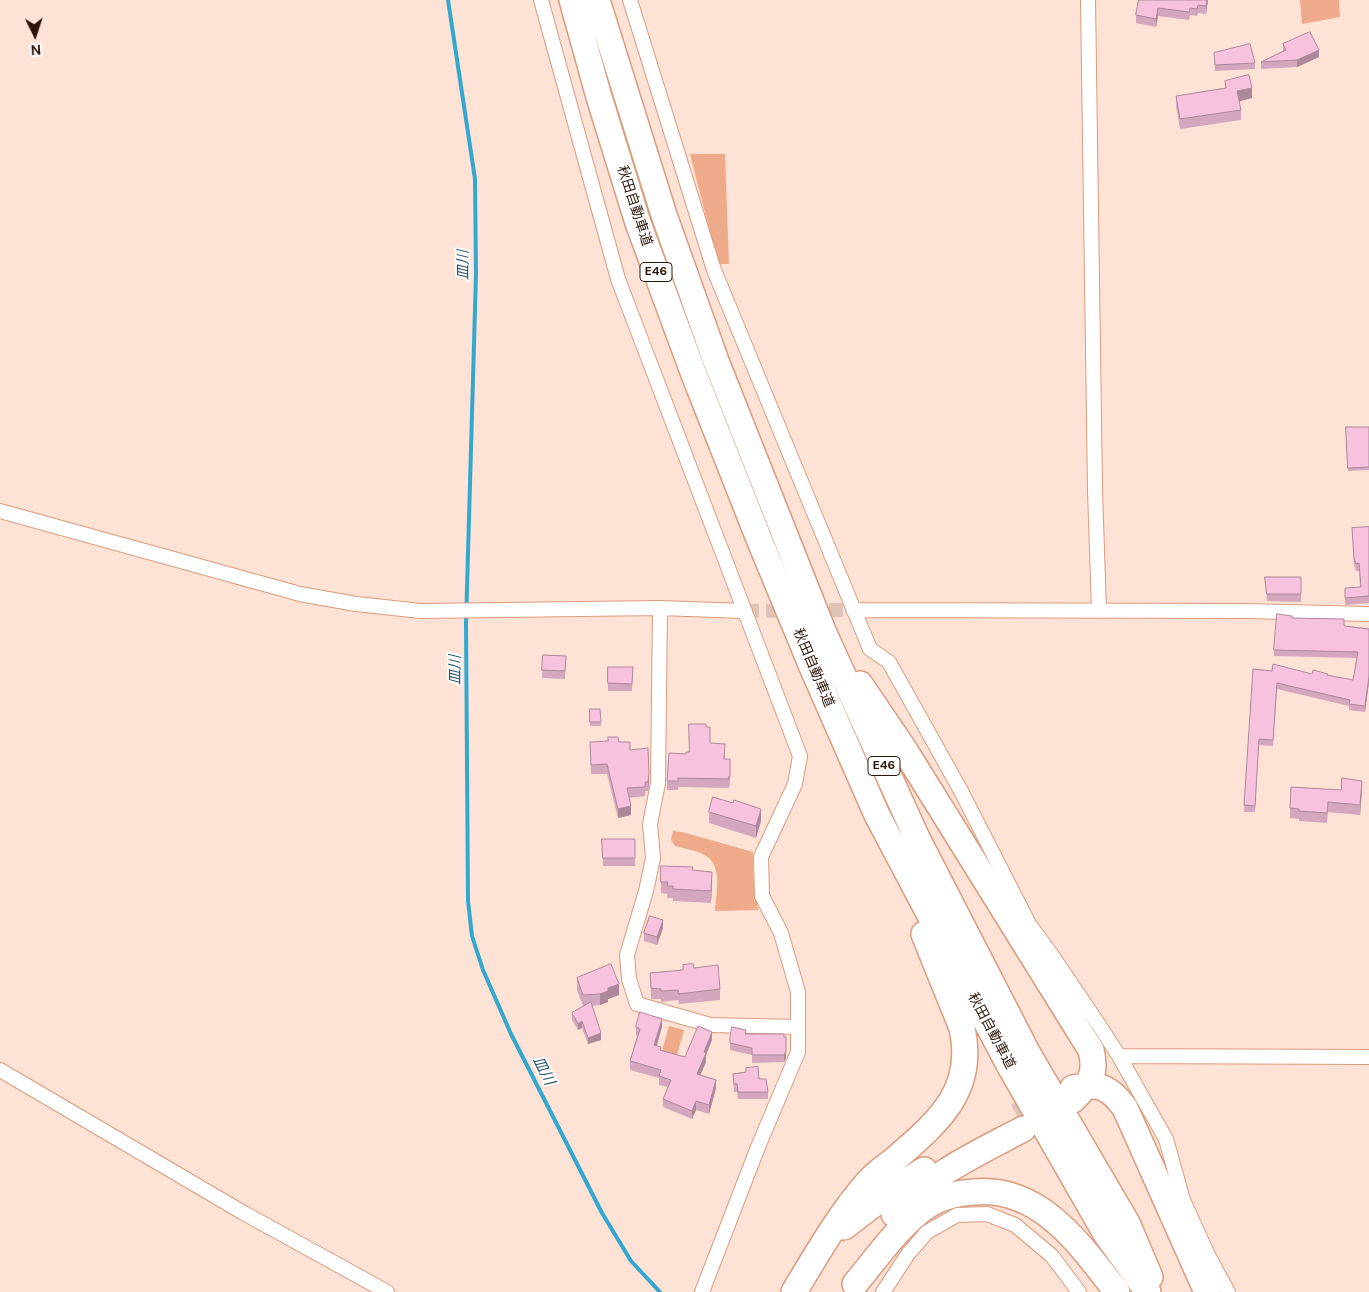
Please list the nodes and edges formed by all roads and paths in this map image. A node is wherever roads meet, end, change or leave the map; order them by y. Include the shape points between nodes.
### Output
1 (541, 0) edge
2 (572, 0) edge
3 (597, 0) edge
4 (630, 0) edge
5 (1088, 0) edge
6 (0, 511) edge
7 (660, 608) junction
8 (853, 610) junction
9 (745, 611) junction
10 (1099, 611) junction
11 (1369, 614) edge
12 (823, 630) junction
13 (877, 815) junction
14 (798, 1027) junction
15 (1119, 1056) junction
16 (1369, 1057) edge
17 (0, 1070) edge
18 (823, 1244) junction
19 (853, 1288) edge
20 (387, 1292) edge
21 (702, 1292) edge
22 (794, 1292) edge
23 (883, 1292) edge
24 (1079, 1292) edge
25 (1117, 1292) edge
26 (1148, 1292) edge
27 (1157, 1292) edge
28 (1207, 1292) edge
29 (1228, 1292) edge

1 - 9 street via 618,279
2 - 13 highway, 秋田自動車道 / E46 via 638,223 693,372 766,557
3 - 12 highway, 秋田自動車道 / E46 via 664,215 716,361
4 - 8 street via 714,270
5 - 10 street
6 - 7 street via 300,594 356,604 421,611
7 - 9 street
7 - 14 street via 658,783 650,824 653,858 627,954 629,979 637,1004 710,1025
8 - 10 street
8 - 15 street via 870,650 888,662 908,696 1029,924
9 - 14 street via 800,756 794,784 761,857 762,896 780,933 798,992
10 - 11 street
12 - 27 highway, 秋田自動車道 / E46 via 917,838 1027,1052 1127,1223
12 - 28 highway via 904,749 1091,1050 1093,1074 1076,1092 1104,1088 1125,1108
13 - 18 highway via 962,1028 965,1060 955,1097 944,1114 870,1180
13 - 26 highway, 秋田自動車道 / E46 via 1008,1063 1106,1234
14 - 21 street via 798,1052
15 - 16 street
15 - 29 street via 1166,1139 1183,1200
17 - 20 street via 242,1212
18 - 19 highway via 892,1190 1020,1122 917,1192 887,1222
18 - 22 highway
19 - 25 highway via 908,1221 928,1205 962,1193 979,1192 1022,1199 1043,1211 1077,1241
23 - 24 street via 908,1254 928,1232 957,1216 986,1214 1015,1225 1052,1256

